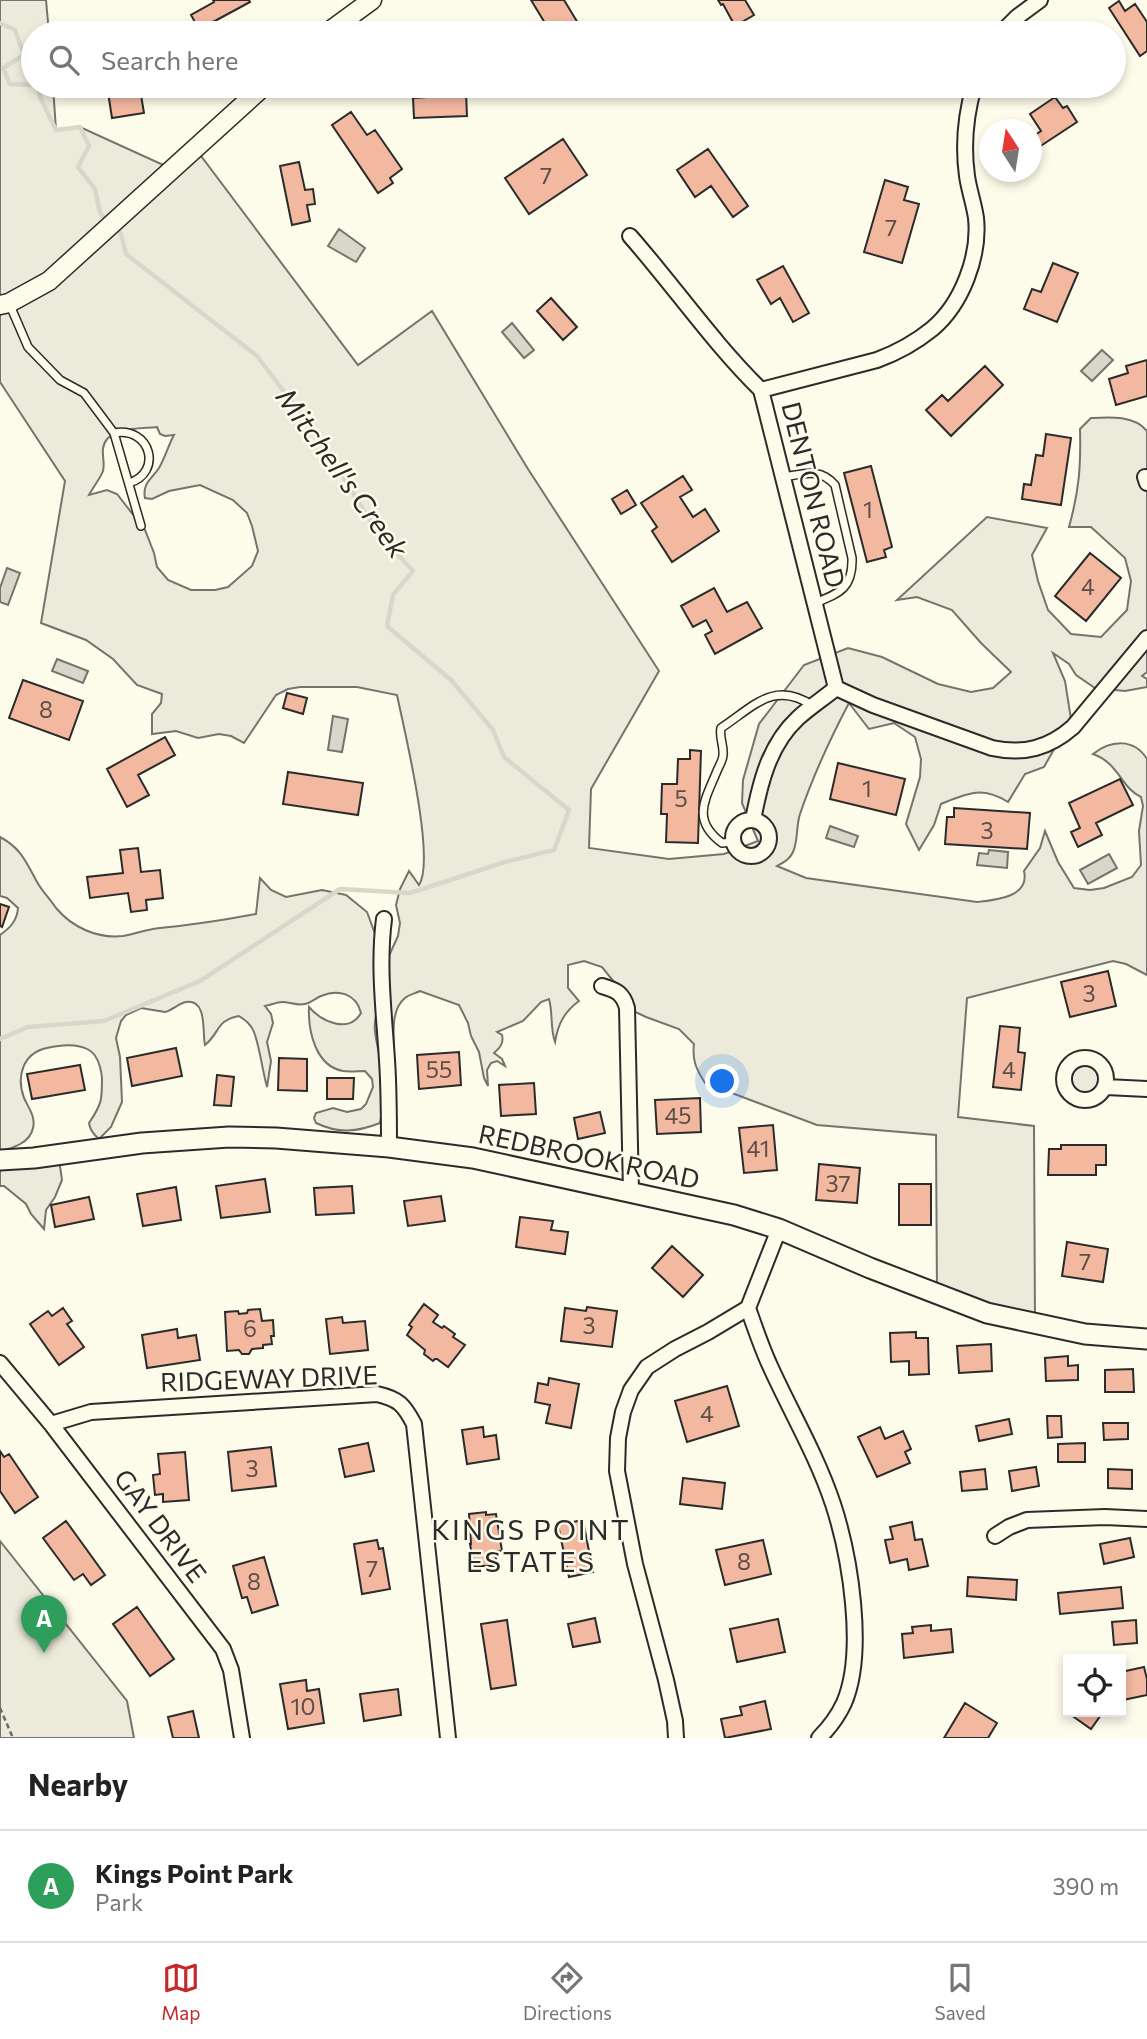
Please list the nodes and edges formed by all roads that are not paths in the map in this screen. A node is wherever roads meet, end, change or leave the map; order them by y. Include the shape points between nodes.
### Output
1 (372, 0) edge
2 (1040, 0) edge
3 (343, 21) edge
4 (1013, 21) edge
5 (251, 98) edge
6 (972, 98) edge
7 (629, 236) dead end
8 (4, 304) edge
9 (761, 390) junction
10 (114, 433) junction
11 (783, 477) junction
12 (129, 483) junction
13 (141, 526) dead end
14 (815, 603) junction
15 (1147, 638) edge
16 (836, 688) junction
17 (813, 706) junction
18 (753, 820) junction
19 (733, 842) junction
20 (384, 919) dead end
21 (602, 986) dead end
22 (1105, 1087) dead end
23 (1147, 1089) edge
24 (389, 1147) junction
25 (0, 1160) edge
26 (631, 1192) junction
27 (779, 1229) junction
28 (748, 1308) junction
29 (1147, 1339) edge
30 (0, 1363) edge
31 (51, 1424) junction
32 (1147, 1519) edge
33 (995, 1536) dead end
34 (242, 1738) edge
35 (448, 1738) edge
36 (676, 1738) edge
37 (819, 1738) edge

1 - 3 street
2 - 4 street
5 - 8 street via 79,256 49,281
6 - 9 street via 965,154 976,237 968,277 950,309 933,329 895,354
7 - 9 street, DENTON ROAD
8 - 10 lane via 28,347 60,380 83,393
9 - 11 street, DENTON ROAD
10 - 12 lane
10 - 12 lane via 135,434 146,448 147,471
11 - 14 street, DENTON ROAD
11 - 14 lane via 816,472 835,485 853,570 838,594
12 - 13 lane
14 - 16 street, DENTON ROAD
15 - 16 street via 1073,727 1035,749 992,748
16 - 17 street
17 - 18 street via 776,744
17 - 19 lane via 803,699 766,697 721,728 723,756 702,808 712,836 722,843
18 - 19 street via 737,826
18 - 19 street via 768,831 766,849 749,857
20 - 24 street via 381,974
21 - 26 street via 622,995 627,1008
22 - 23 street
24 - 25 main road, REDBROOK ROAD via 229,1137
24 - 26 main road, REDBROOK ROAD via 473,1158
26 - 27 main road, REDBROOK ROAD
27 - 28 street
27 - 29 main road, REDBROOK ROAD via 986,1313 1092,1335
28 - 36 street via 647,1367 631,1390 618,1438 622,1501
28 - 37 street via 833,1505 850,1578 853,1675 840,1712
30 - 31 street, GAY DRIVE
31 - 34 street, GAY DRIVE via 223,1649
31 - 35 street, RIDGEWAY DRIVE via 91,1412 377,1394 404,1406 414,1424
32 - 33 street via 1027,1520

